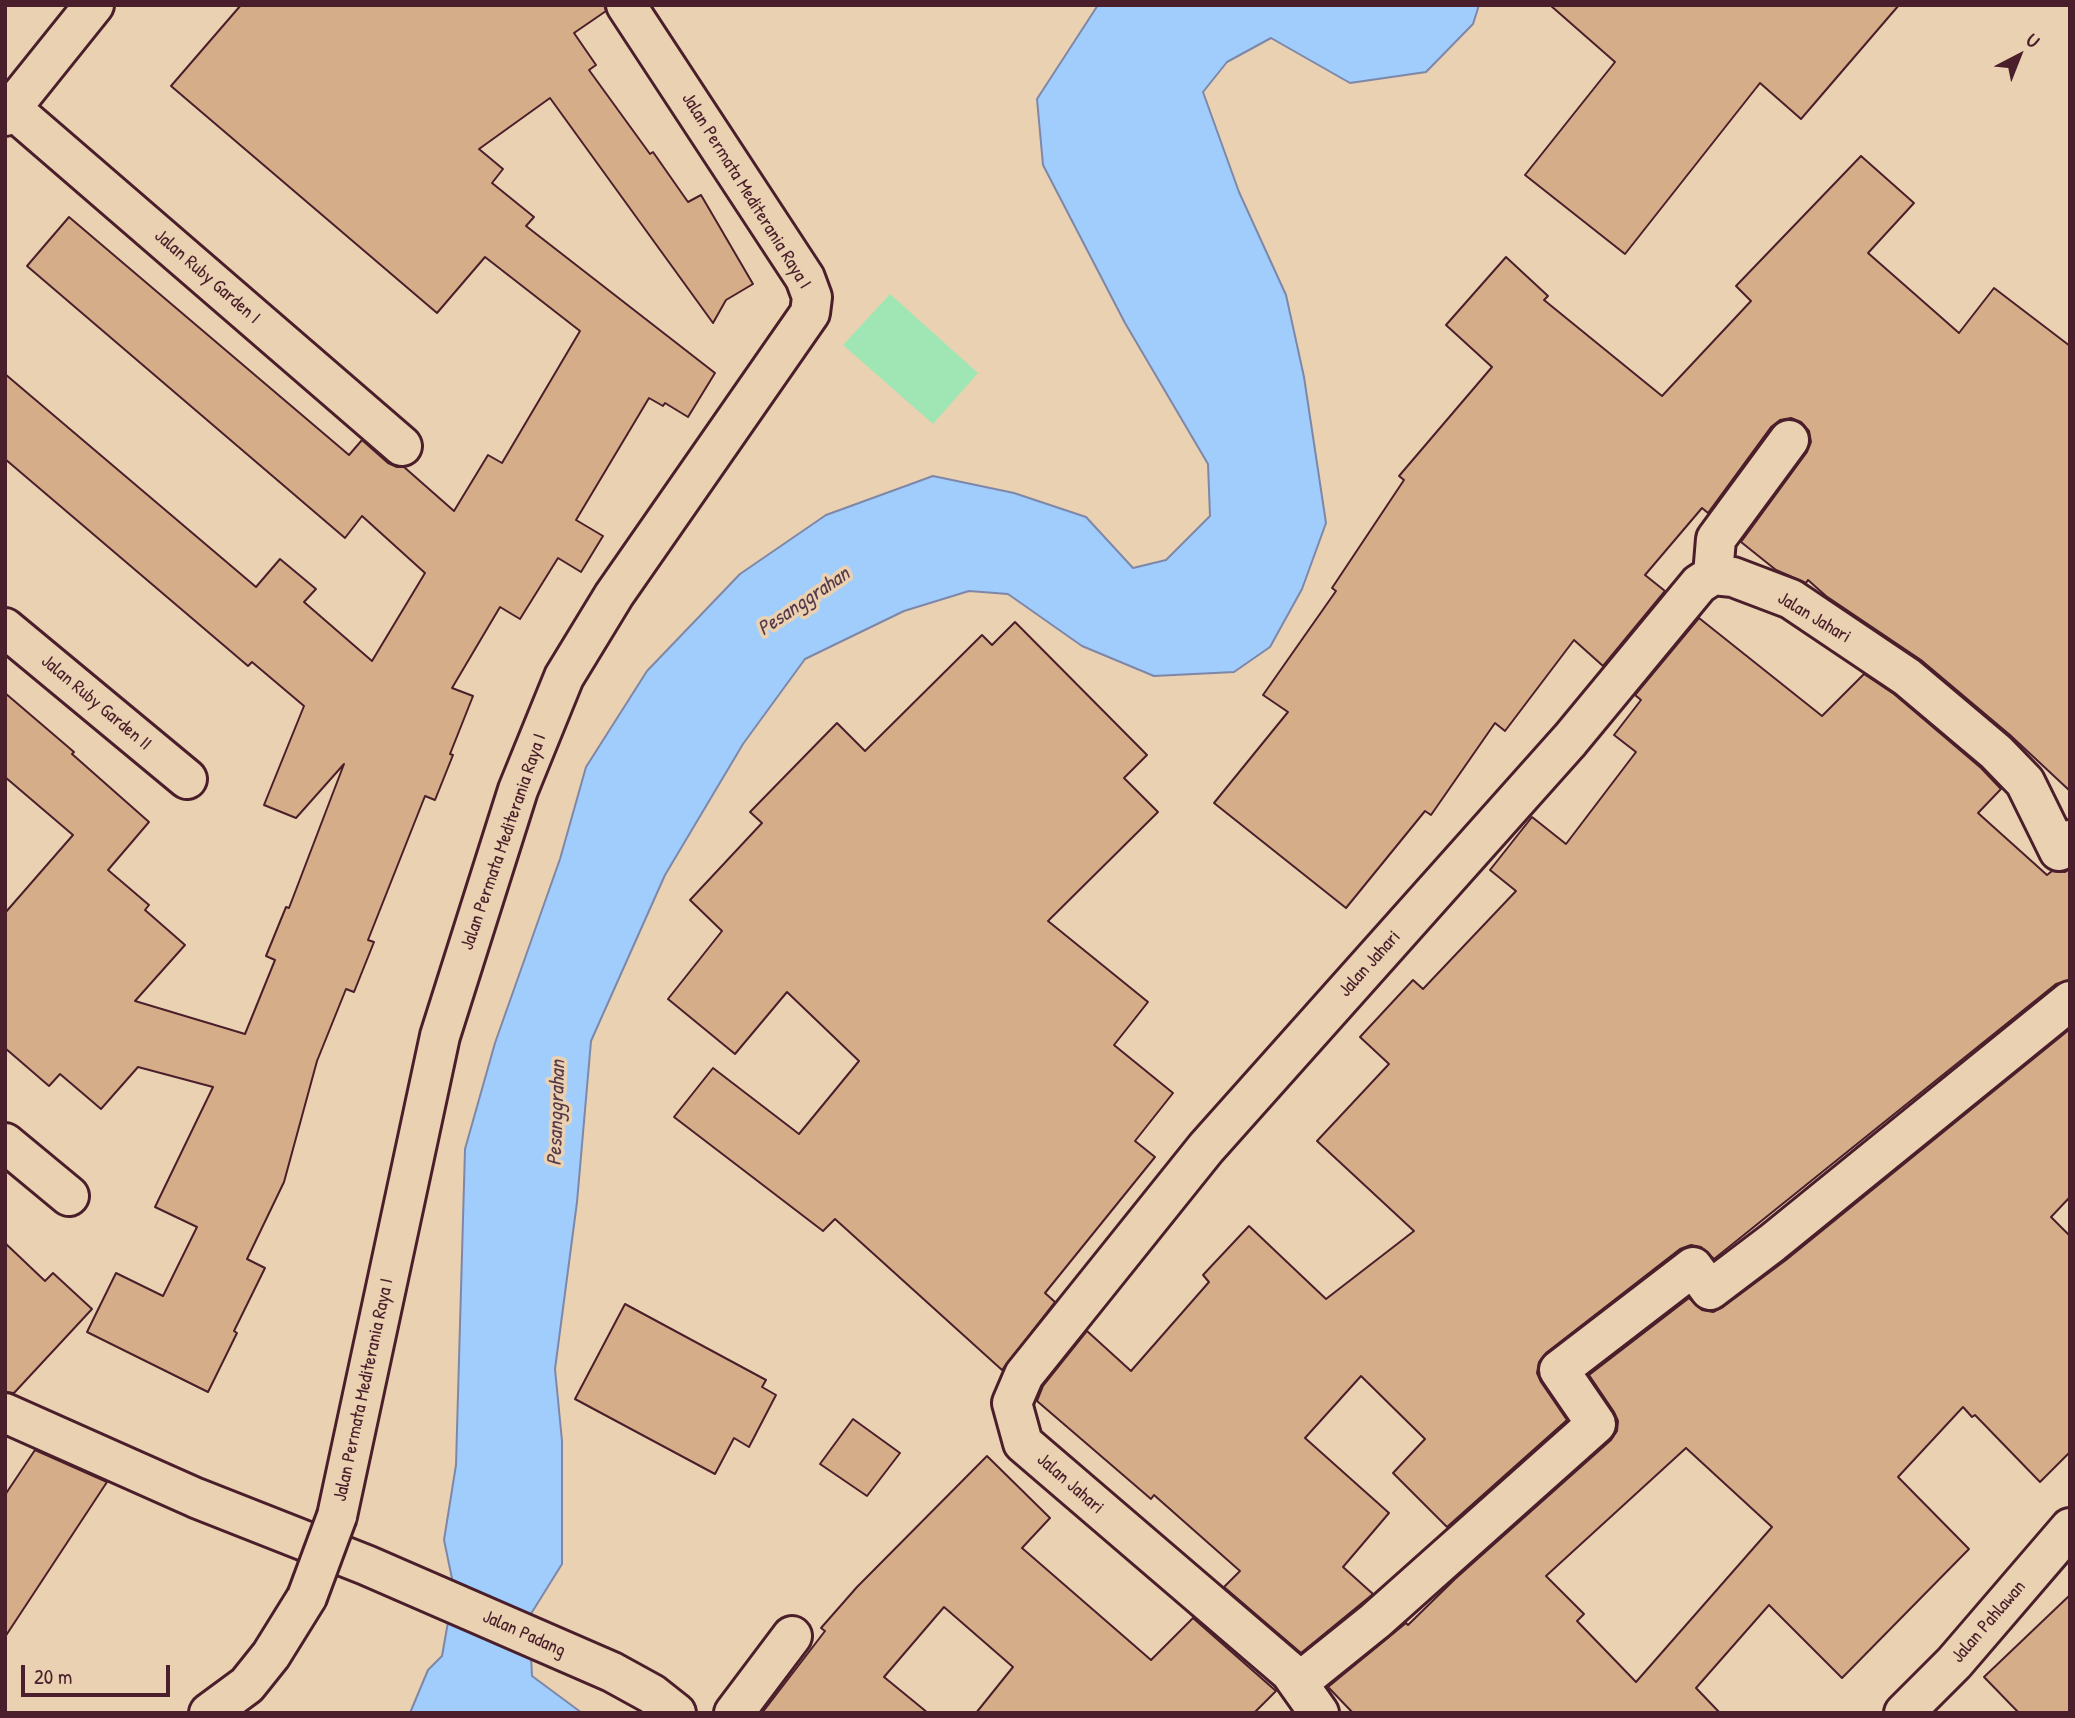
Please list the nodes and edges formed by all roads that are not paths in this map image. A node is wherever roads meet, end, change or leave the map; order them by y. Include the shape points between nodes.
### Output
1 (94, 5) edge
2 (626, 5) edge
3 (8, 113) edge
4 (1789, 440) dead end
5 (402, 446) dead end
6 (1713, 575) junction
7 (5, 628) edge
8 (187, 779) dead end
9 (2066, 851) edge
10 (2070, 1001) edge
11 (5, 1143) edge
12 (69, 1196) dead end
13 (5, 1413) edge
14 (2070, 1528) edge
15 (792, 1636) dead end
16 (1308, 1698) edge
17 (209, 1713) edge
18 (676, 1713) edge
19 (734, 1713) edge
20 (1904, 1713) edge

1 - 3 street
2 - 17 street, Jalan Permata Mediterania Raya I, bridge via 805,278 812,297 810,313 614,596 564,677 518,790 440,1036 337,1516 307,1597 271,1655 247,1685
3 - 5 street, Jalan Ruby Garden I
4 - 6 street via 1716,539
6 - 9 street, Jalan Jahari via 1791,600 1907,677 2025,782
6 - 16 street, Jalan Jahari via 1699,584 1570,740 1206,1148 1024,1376 1012,1404 1023,1443 1290,1672
7 - 8 street, Jalan Ruby Garden II
10 - 16 street, Jalan Jahari via 1710,1290 1693,1267 1559,1370 1596,1424 1375,1621
11 - 12 street
13 - 18 street, Jalan Padang via 612,1672
14 - 20 street, Jalan Pahlawan via 1954,1663
15 - 19 street

